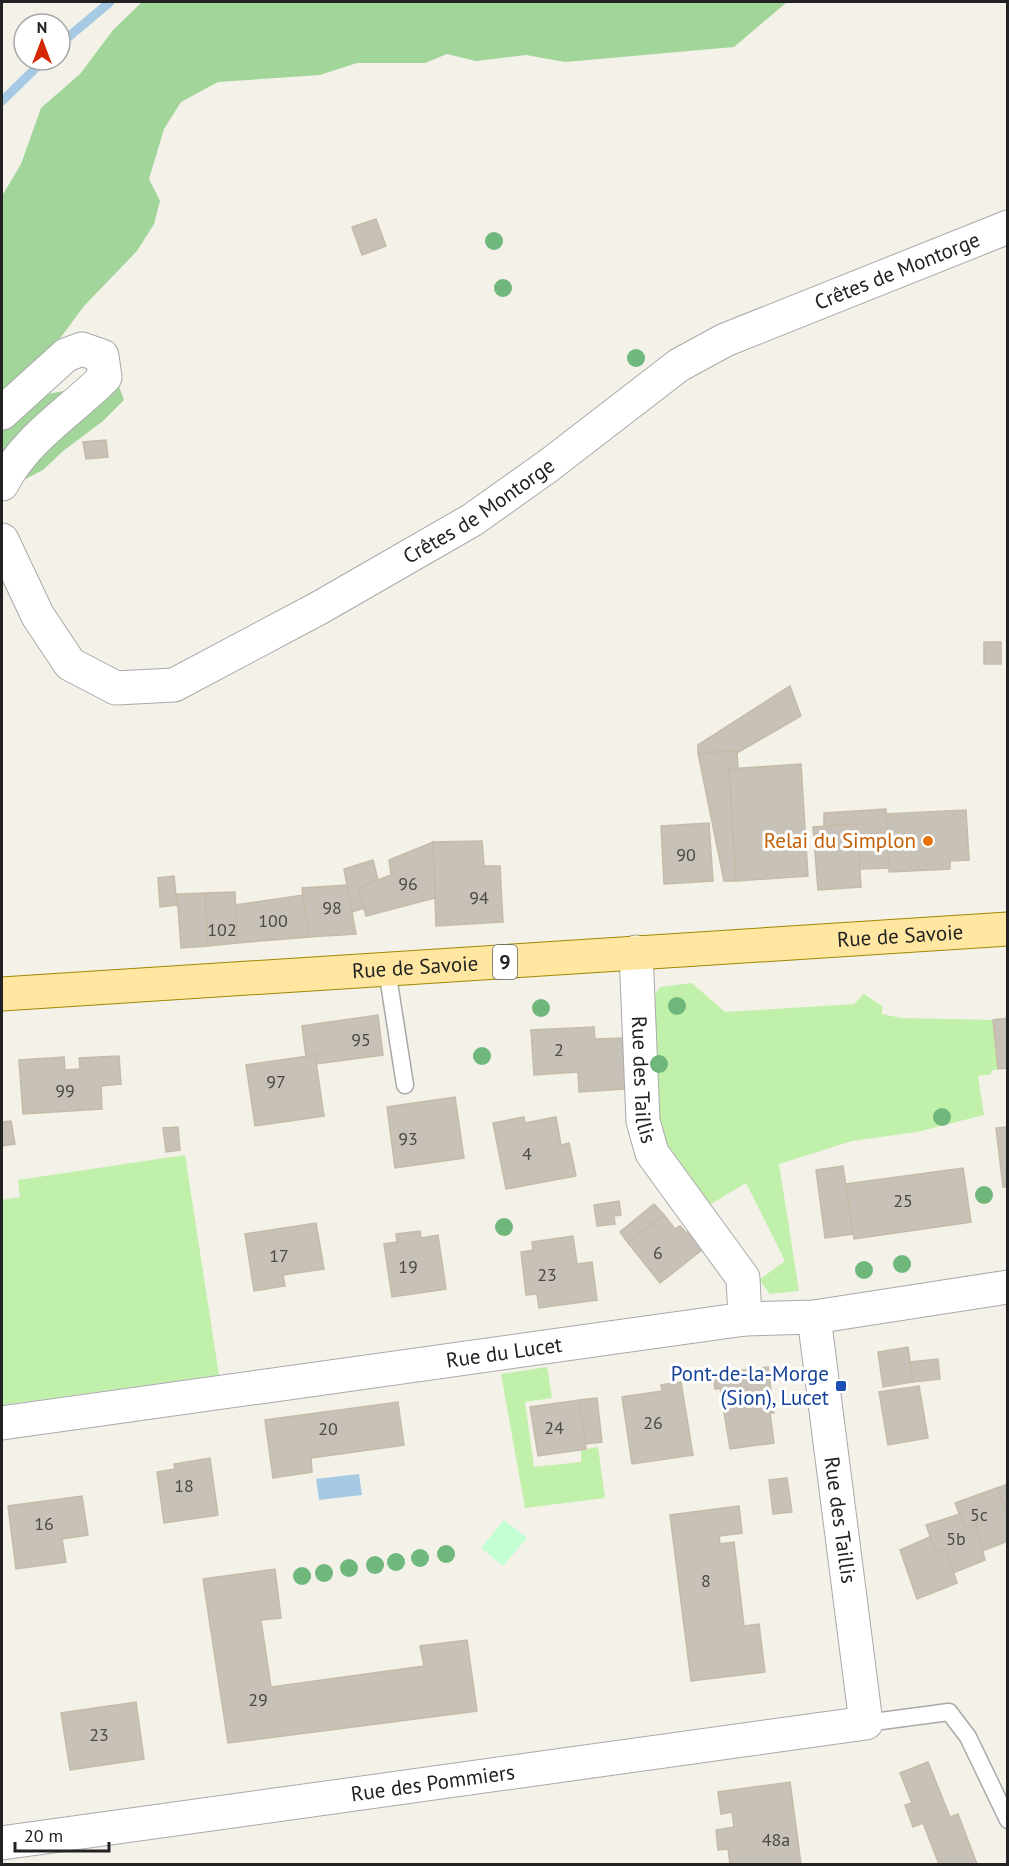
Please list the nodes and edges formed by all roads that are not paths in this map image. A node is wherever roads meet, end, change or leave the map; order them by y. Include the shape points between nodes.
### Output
1 (1008, 228) edge
2 (2, 413) edge
3 (2, 484) edge
4 (2, 540) edge
5 (1008, 929) edge
6 (636, 952) junction
7 (387, 970) junction
8 (2, 994) edge
9 (405, 1085) dead end
10 (1008, 1287) edge
11 (814, 1317) junction
12 (745, 1319) junction
13 (2, 1423) edge
14 (866, 1723) junction
15 (1008, 1821) edge
16 (2, 1843) edge

1 - 4 street, Crêtes de Montorge via 725,340 679,365 472,520 174,685 116,688 70,664 38,616
2 - 3 street via 66,355 82,350 102,356 105,377 42,431
5 - 6 main road, Rue de Savoie / 9
6 - 7 main road, Rue de Savoie / 9
6 - 12 street, Rue des Taillis via 643,1120 652,1153 743,1278
7 - 8 main road, Rue de Savoie / 9
7 - 9 lane
10 - 11 street, Rue du Lucet
11 - 12 street, Rue du Lucet
11 - 14 street, Rue des Taillis
12 - 13 street, Rue du Lucet
14 - 15 lane via 949,1712 968,1737
14 - 16 street, Rue des Pommiers

